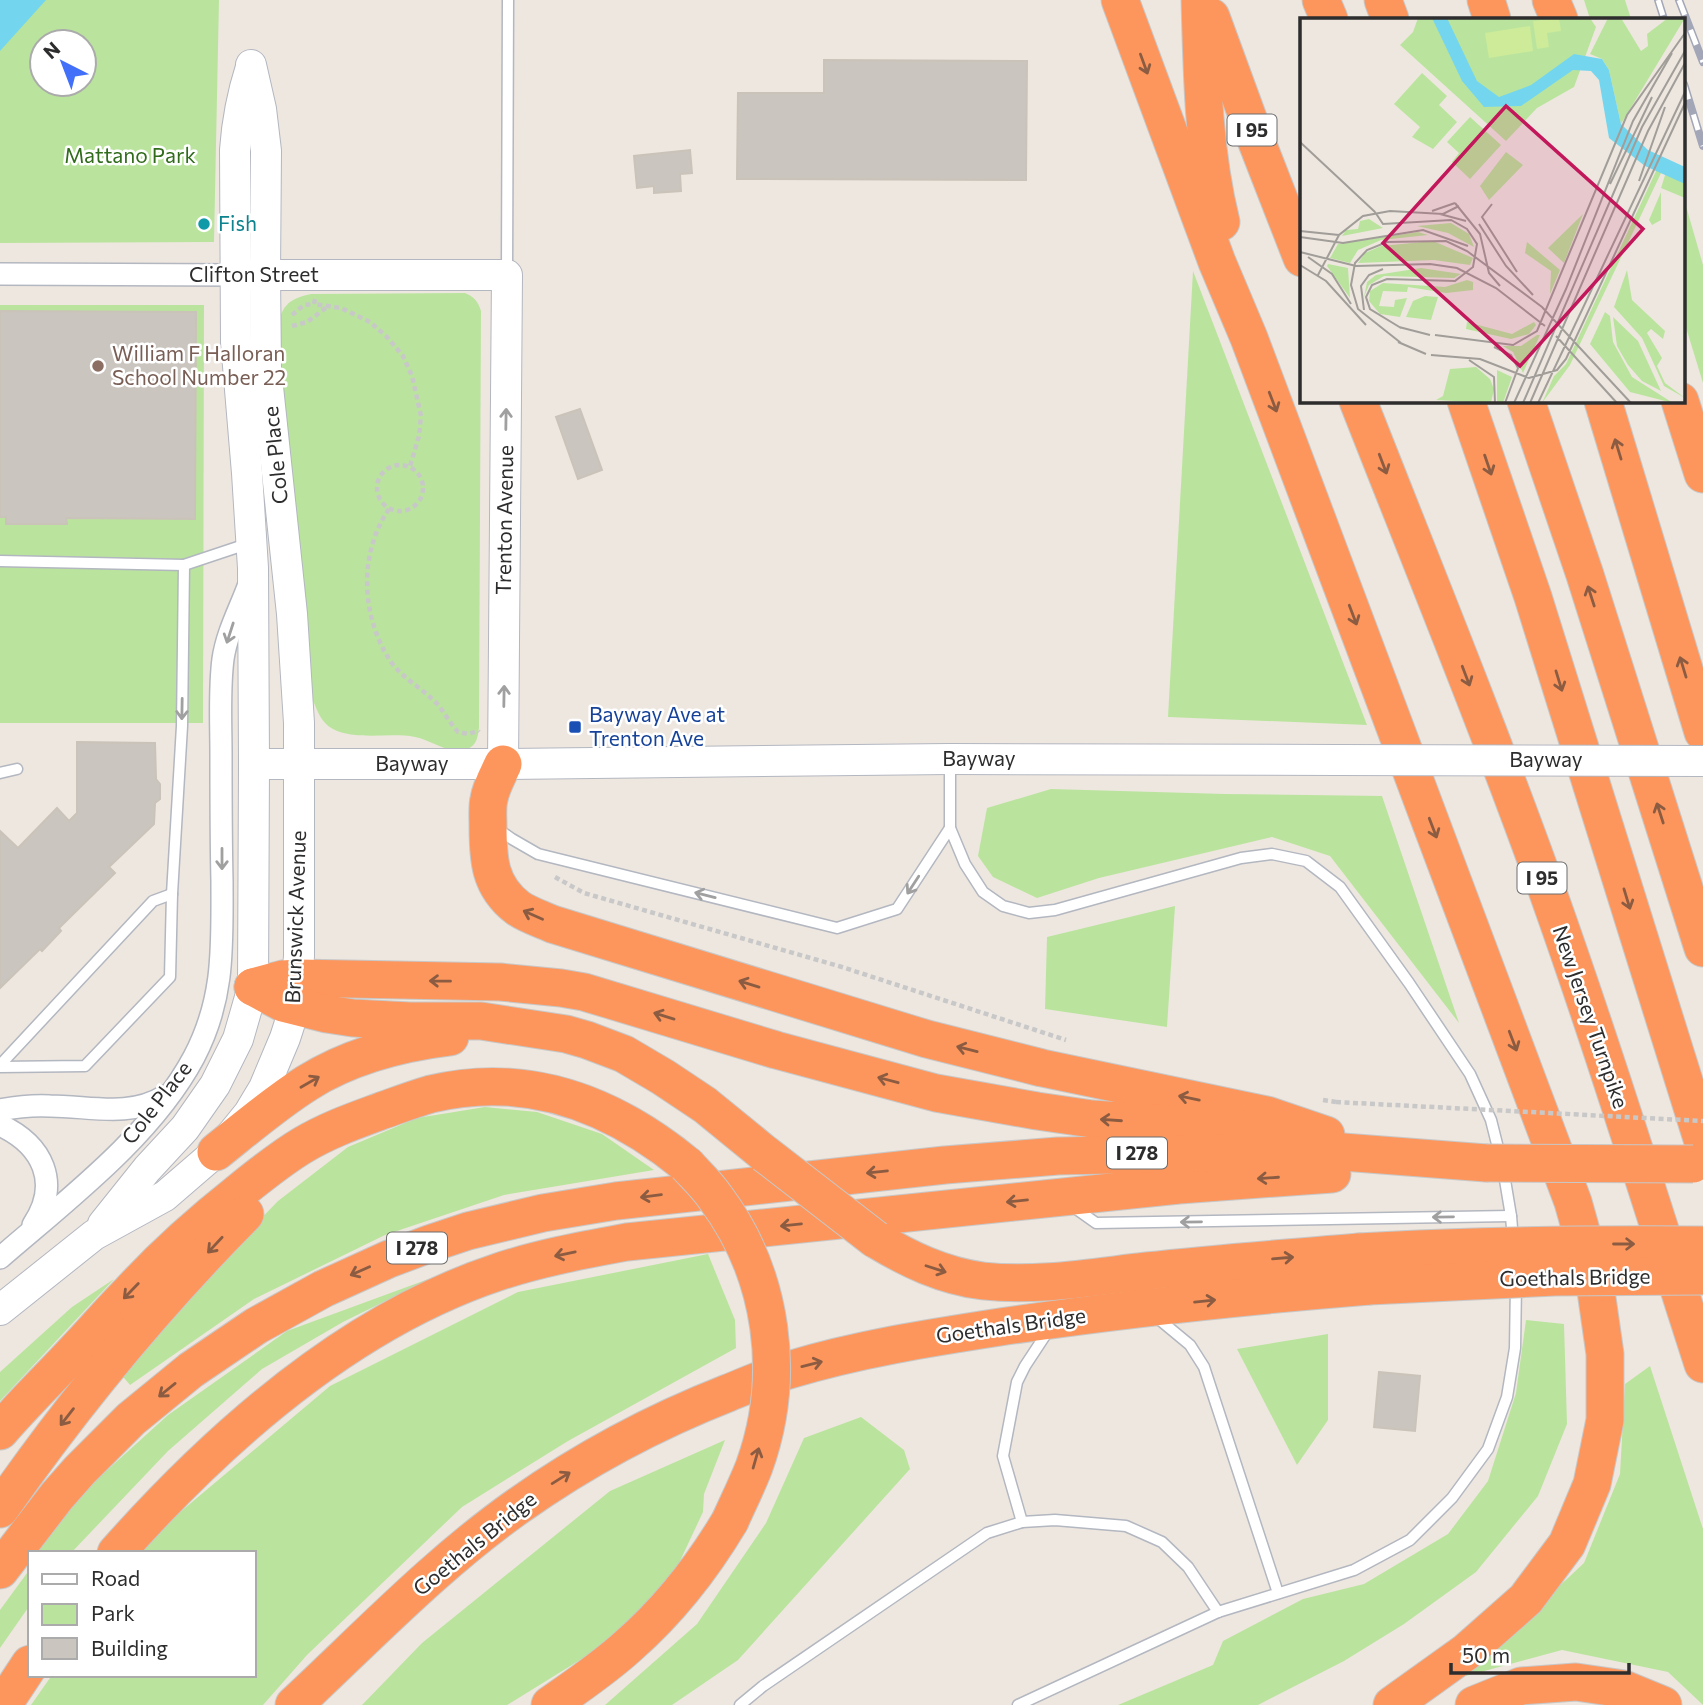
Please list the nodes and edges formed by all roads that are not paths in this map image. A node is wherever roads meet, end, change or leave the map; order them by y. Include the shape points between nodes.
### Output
1 (508, 0) edge
2 (1121, 0) edge
3 (1203, 0) edge
4 (1321, 0) edge
5 (1383, 0) edge
6 (1486, 0) edge
7 (1551, 0) edge
8 (1560, 0) edge
9 (1329, 18) edge
10 (1390, 18) edge
11 (1492, 18) edge
12 (1559, 18) edge
13 (1566, 18) edge
14 (1300, 253) edge
15 (0, 274) edge
16 (235, 275) junction
17 (265, 275) junction
18 (508, 275) junction
19 (1249, 338) junction
20 (1358, 402) edge
21 (1466, 402) edge
22 (1526, 402) edge
23 (1603, 402) edge
24 (1680, 402) edge
25 (1703, 474) edge
26 (252, 555) junction
27 (0, 561) edge
28 (184, 565) junction
29 (1703, 732) edge
30 (950, 759) junction
31 (1703, 761) edge
32 (300, 763) junction
33 (254, 764) junction
34 (503, 764) junction
35 (17, 769) dead end
36 (0, 773) edge
37 (488, 821) junction
38 (950, 828) junction
39 (173, 894) junction
40 (1703, 948) edge
41 (253, 987) junction
42 (296, 992) junction
43 (538, 1030) junction
44 (0, 1066) edge
45 (172, 1091) junction
46 (0, 1110) edge
47 (383, 1110) junction
48 (0, 1125) edge
49 (1332, 1141) junction
50 (1703, 1142) edge
51 (216, 1152) junction
52 (1703, 1164) edge
53 (1059, 1197) junction
54 (1511, 1216) junction
55 (94, 1235) junction
56 (22, 1239) junction
57 (1703, 1245) edge
58 (1514, 1256) dead end
59 (0, 1258) edge
60 (1515, 1269) dead end
61 (1703, 1276) edge
62 (1144, 1308) junction
63 (0, 1310) edge
64 (1056, 1319) junction
65 (1703, 1364) edge
66 (0, 1432) edge
67 (0, 1509) edge
68 (1022, 1522) junction
69 (118, 1551) edge
70 (0, 1570) edge
71 (1278, 1593) junction
72 (393, 1612) junction
73 (1218, 1612) junction
74 (28, 1667) edge
75 (3, 1705) edge
76 (294, 1705) edge
77 (310, 1705) edge
78 (550, 1705) edge
79 (740, 1705) edge
80 (1018, 1705) edge
81 (1392, 1705) edge
82 (1474, 1705) edge
83 (1663, 1705) edge

1 - 18 lane
2 -> 19 highway
3 - 14 highway, I 95
3 - 19 highway via 1203,84 1214,195
4 - 9 highway
5 - 10 highway
6 - 11 highway
7 - 12 highway
8 - 13 highway
15 - 16 street, Clifton Street
16 - 17 street, Clifton Street
16 - 17 street, Cole Place via 236,130 251,65 265,131
16 - 26 street, Cole Place via 237,370
17 - 18 street, Clifton Street
17 - 32 street, Cole Place via 266,368 292,614
34 -> 18 street, Trenton Avenue
19 -> 81 highway via 1573,1202 1594,1277 1605,1354 1605,1420 1592,1483 1567,1544 1526,1599 1466,1652
20 -> 65 highway, New Jersey Turnpike / I 95 via 1547,890
21 -> 50 highway via 1537,610
40 -> 22 highway
29 -> 23 highway
24 - 25 highway
26 - 28 lane
26 - 33 street, Cole Place
26 -> 45 street, Cole Place via 227,641 222,679 220,978 208,1026
27 - 28 lane
28 -> 39 lane
30 - 31 street, Bayway, bridge
30 - 34 street, Bayway
30 - 38 lane
32 - 33 street, Bayway
32 - 34 street, Bayway
32 - 42 street, Brunswick Avenue
33 - 41 street, Brunswick Avenue
34 - 37 highway via 488,799
35 - 36 lane
38 -> 37 lane via 897,909 837,928 538,855
49 -> 37 highway via 1267,1115 927,1039 552,924 520,910 493,877
38 - 54 lane via 983,892 1003,906 1029,913 1055,910 1241,858 1272,854 1306,861 1340,887 1470,1074 1491,1120
39 - 44 lane via 153,901
39 - 44 lane via 170,976 85,1066
41 - 42 highway via 283,1003
41 - 55 street, Brunswick Avenue via 238,1039 215,1085 185,1128
42 - 43 highway via 353,1018 481,1020
49 -> 42 highway via 1092,1119 936,1093 561,988 469,981
42 - 51 street, Brunswick Avenue via 285,1038 264,1088
51 -> 43 highway via 309,1082 361,1058 443,1037
43 -> 57 highway, bridge via 566,1034 624,1054 684,1090 875,1240 914,1262 981,1281 1054,1281 1359,1252 1562,1244
45 - 46 street via 132,1109 50,1105
45 - 56 street, Cole Place via 114,1157
47 -> 66 highway via 302,1146 228,1201 131,1290
47 -> 67 highway via 310,1160 227,1233 103,1372
78 -> 47 highway, bridge via 628,1647 664,1612 730,1521 754,1465 769,1405 771,1342 760,1285 739,1236 715,1197 687,1165 609,1113 541,1091 491,1087 433,1094
48 - 56 street via 35,1150 46,1173 41,1212
49 - 52 highway, bridge via 1345,1136 1486,1163
49 -> 53 highway via 1179,1185
49 -> 70 highway, I 278 via 1045,1157 686,1192 579,1206 429,1244 323,1289 256,1326 191,1370 131,1419 80,1470
51 - 55 street, Brunswick Avenue via 165,1196
54 -> 53 lane via 1096,1223
53 -> 69 highway via 627,1242 497,1272 380,1325 302,1379 204,1461
54 - 58 lane
55 - 63 street, Brunswick Avenue
56 - 59 street, Cole Place
60 - 71 lane via 1515,1348 1507,1397 1488,1449 1452,1498 1410,1540 1354,1570
62 -> 61 highway, Goethals Bridge, bridge via 1369,1286
62 - 64 highway, Goethals Bridge
62 - 71 lane via 1190,1345 1204,1367
64 - 68 lane via 1017,1382 1003,1456
72 -> 64 highway, Goethals Bridge via 453,1556 529,1498 625,1440 700,1404 788,1370 865,1351
68 - 73 lane via 1126,1526 1150,1536 1188,1567
68 - 79 lane via 987,1533
71 - 73 lane
72 - 76 highway
72 - 77 highway
73 - 80 lane
74 - 75 highway
82 - 83 highway via 1521,1686 1576,1682 1624,1689

